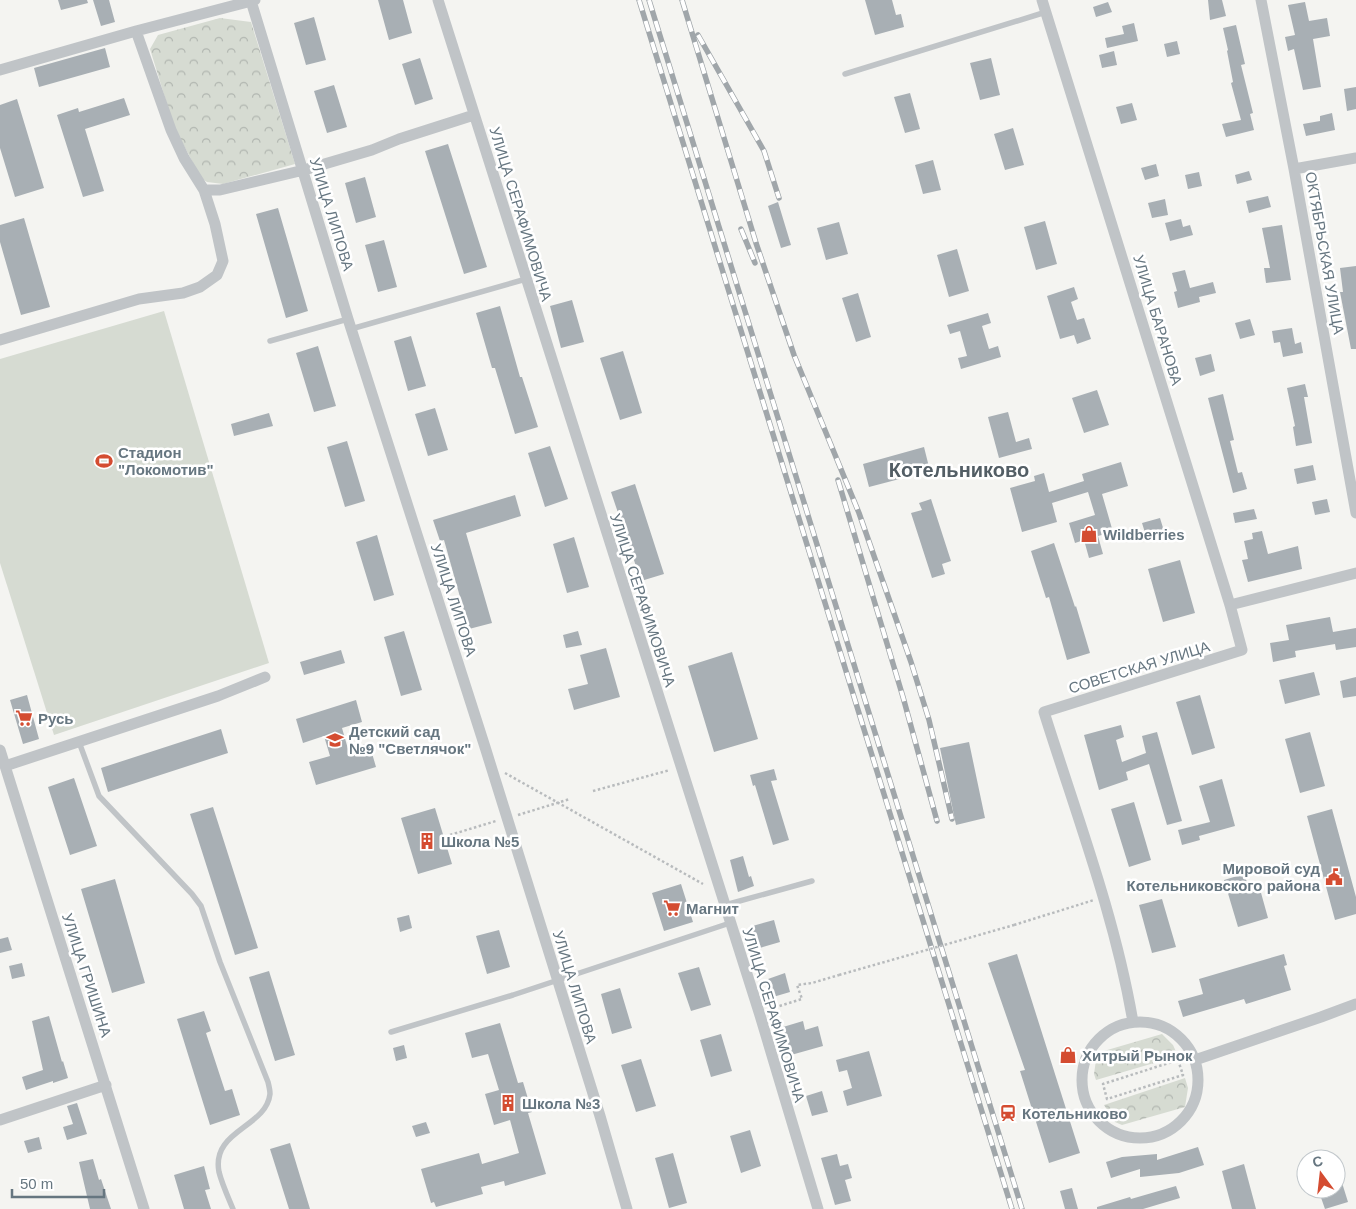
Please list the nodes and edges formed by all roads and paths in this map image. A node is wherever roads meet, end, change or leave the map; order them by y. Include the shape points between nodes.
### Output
1 (253, 0) edge
2 (438, 0) edge
3 (1042, 0) edge
4 (1261, 0) edge
5 (1046, 12) junction
6 (136, 31) junction
7 (0, 70) edge
8 (845, 74) dead end
9 (474, 115) junction
10 (1356, 158) edge
11 (1294, 169) junction
12 (304, 170) junction
13 (204, 190) junction
14 (526, 279) junction
15 (349, 324) junction
16 (0, 340) edge
17 (270, 341) dead end
18 (1356, 513) edge
19 (1356, 573) edge
20 (1230, 605) junction
21 (1242, 650) joint
22 (265, 677) dead end
23 (79, 742) junction
24 (0, 750) edge
25 (491, 764) junction
26 (5, 766) junction
27 (670, 770) dead end
28 (593, 791) dead end
29 (812, 881) dead end
30 (703, 884) dead end
31 (1103, 897) junction
32 (724, 906) junction
33 (730, 923) junction
34 (558, 979) junction
35 (1356, 1004) edge
36 (759, 1012) junction
37 (1133, 1022) junction
38 (391, 1032) dead end
39 (1178, 1060) joint
40 (1195, 1060) junction
41 (106, 1085) junction
42 (0, 1120) edge
43 (144, 1209) edge
44 (233, 1209) edge
45 (626, 1209) edge
46 (818, 1209) edge

1 - 6 street
1 - 12 street, УЛИЦА ЛИПОВА
2 - 9 street, УЛИЦА СЕРАФИМОВИЧА
3 - 5 street, УЛИЦА БАРАНОВА
4 - 11 street, ОКТЯБРЬСКАЯ УЛИЦА
5 - 8 lane
5 - 20 street, УЛИЦА БАРАНОВА
6 - 7 street
6 - 13 street via 171,130
9 - 12 street
9 - 14 street, УЛИЦА СЕРАФИМОВИЧА
10 - 11 street
11 - 18 street, ОКТЯБРЬСКАЯ УЛИЦА
12 - 13 street via 220,190
12 - 15 street, УЛИЦА ЛИПОВА
13 - 16 street via 224,261 217,275 200,287 183,293 129,302
14 - 15 lane
14 - 32 street, УЛИЦА СЕРАФИМОВИЧА
15 - 17 lane
15 - 25 street, УЛИЦА ЛИПОВА
19 - 20 street
20 - 21 street, УЛИЦА БАРАНОВА
21 - 31 street, СОВЕТСКАЯ УЛИЦА via 1044,712
22 - 23 street
23 - 26 street
23 - 44 lane via 99,796 201,906 268,1082 270,1094 265,1107 232,1134 219,1159 219,1172
24 - 26 street, УЛИЦА ГРИШИНА
25 - 30 path
25 - 34 street, УЛИЦА ЛИПОВА
26 - 41 street, УЛИЦА ГРИШИНА
27 - 28 path
29 - 32 lane
31 - 36 path, bridge via 797,985 802,999
31 - 37 street via 1126,978
32 - 33 street, УЛИЦА СЕРАФИМОВИЧА
33 - 34 lane
33 - 36 street, УЛИЦА СЕРАФИМОВИЧА
34 - 38 lane
34 - 45 street, УЛИЦА ЛИПОВА
35 - 40 street
36 - 46 street, УЛИЦА СЕРАФИМОВИЧА
37 - 40 street via 1155,1024 1175,1033
37 - 40 street via 1103,1036 1084,1063 1082,1077 1086,1103 1102,1124 1113,1132 1133,1138 1154,1137 1178,1124 1195,1102 1198,1088
39 - 39 path via 1103,1084 1107,1099 1182,1075
41 - 42 street
41 - 43 street, УЛИЦА ГРИШИНА

